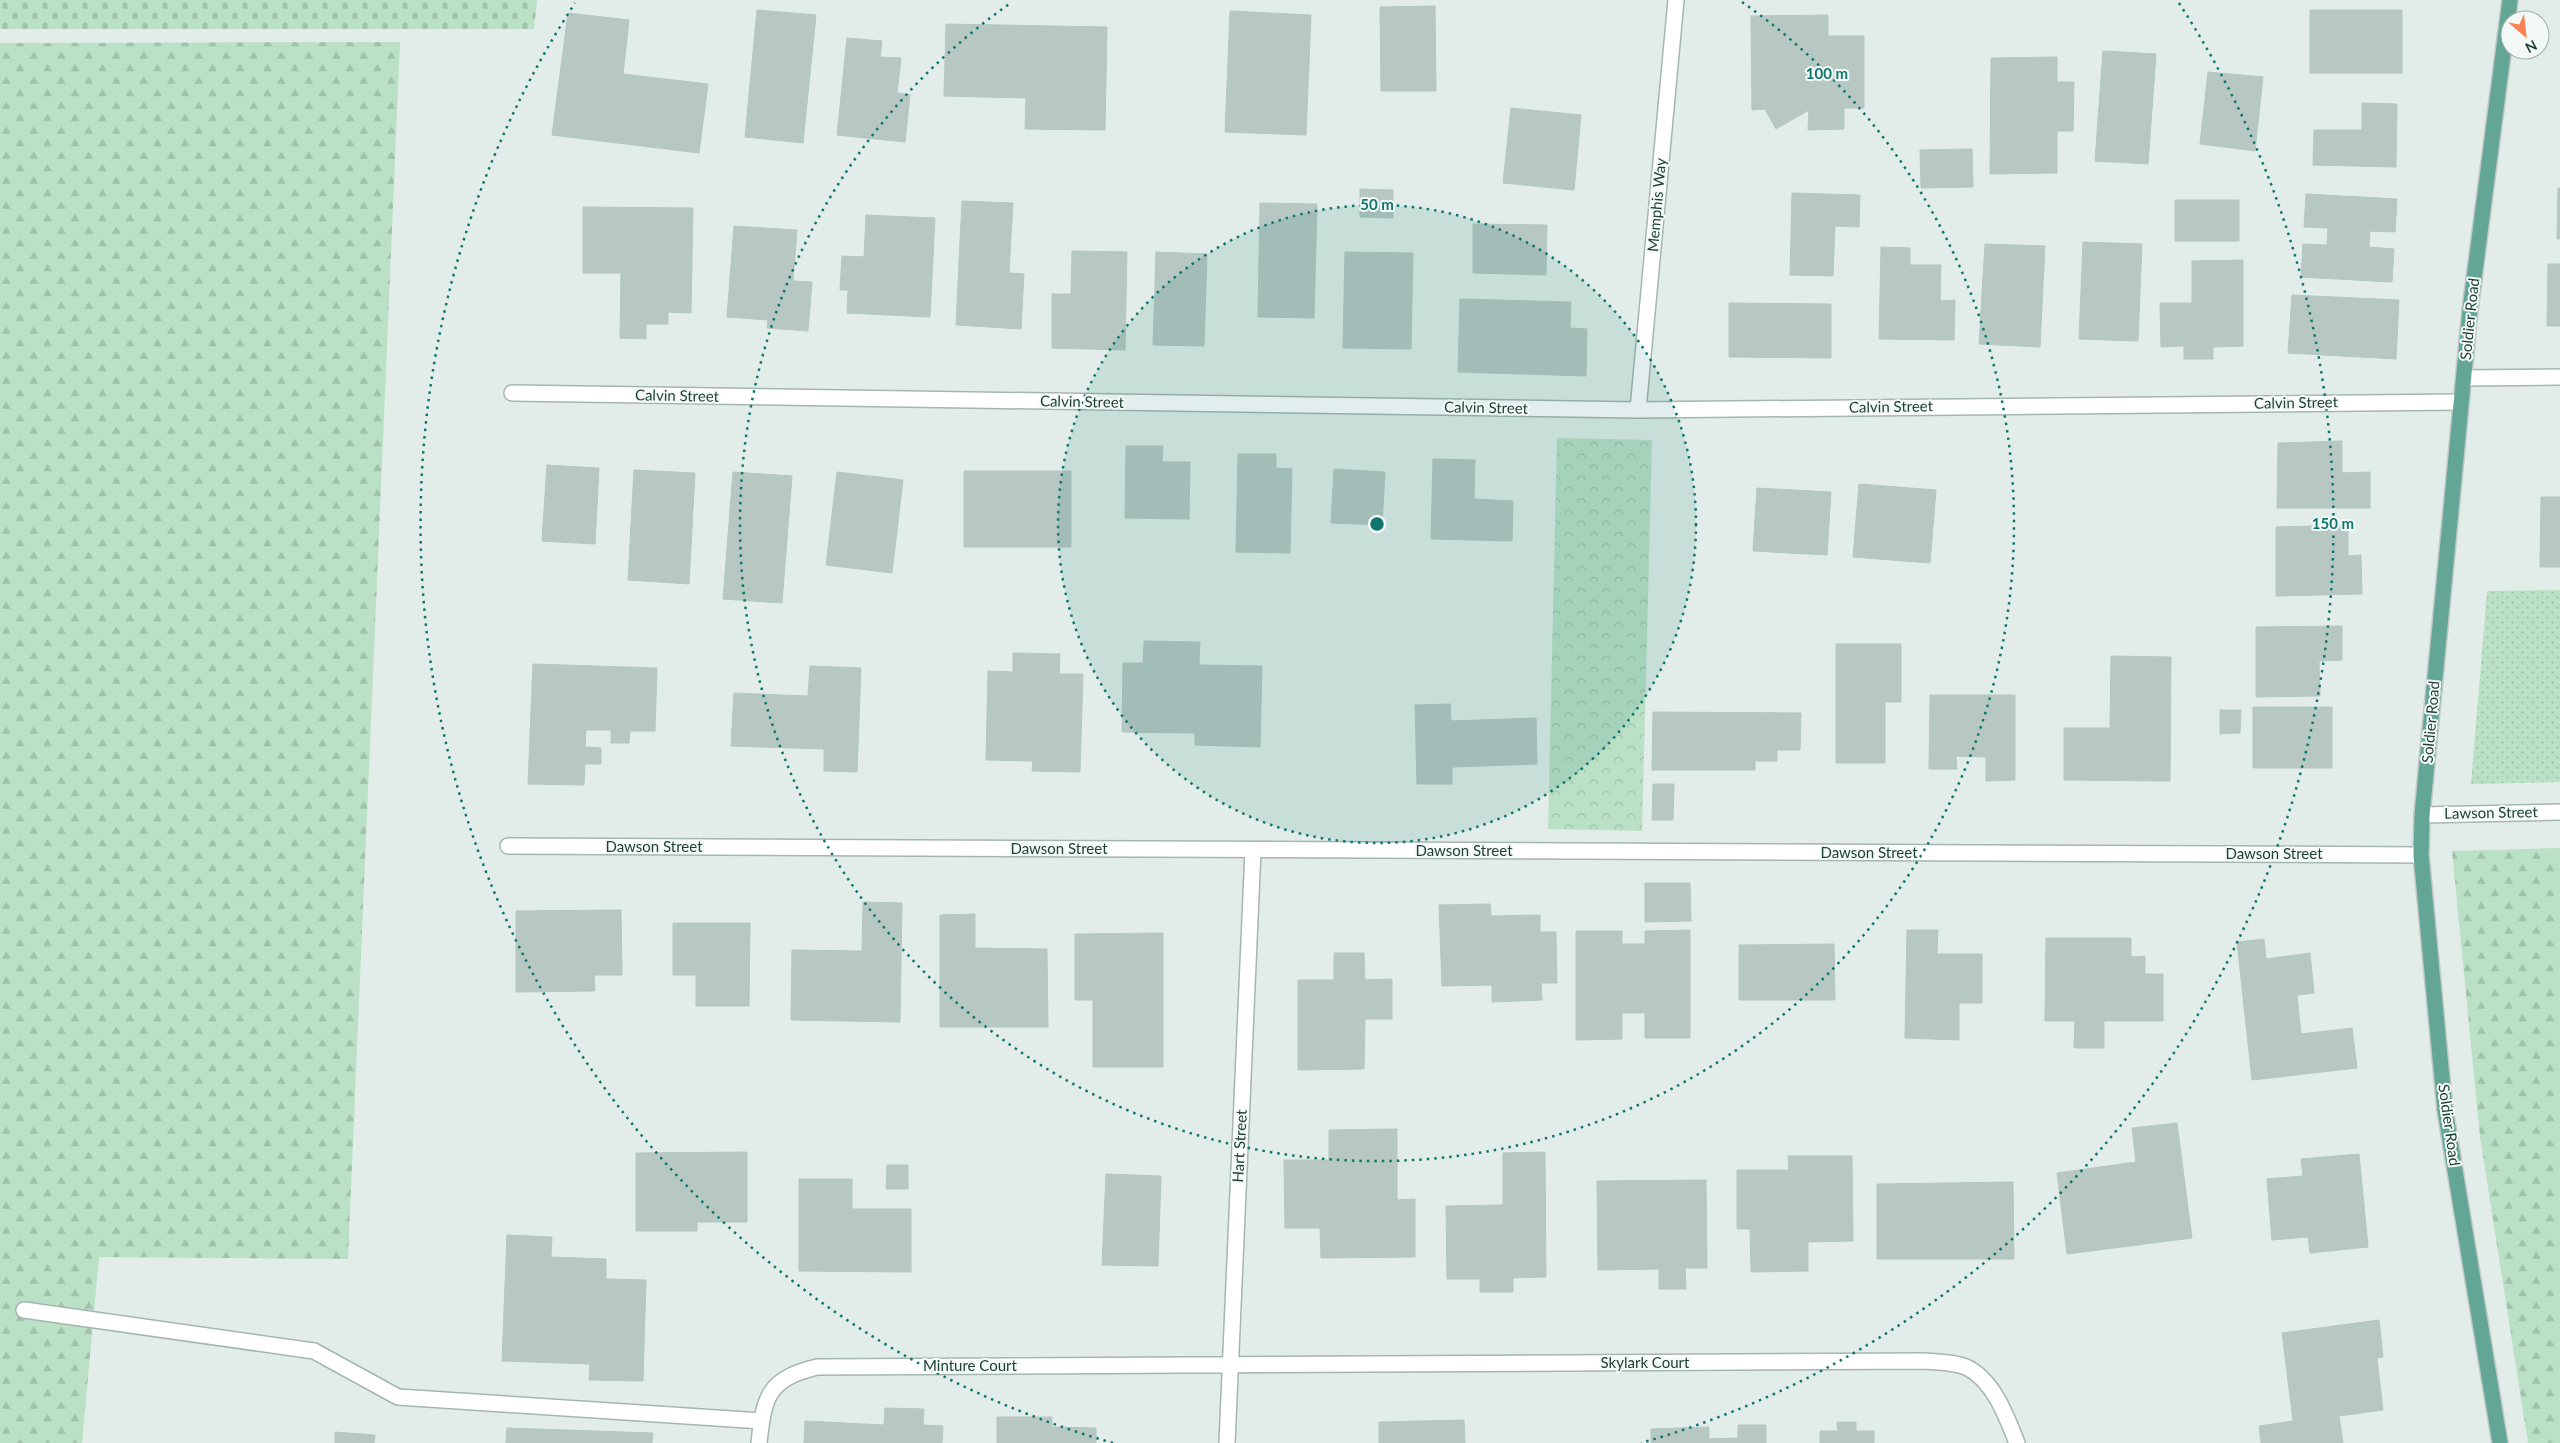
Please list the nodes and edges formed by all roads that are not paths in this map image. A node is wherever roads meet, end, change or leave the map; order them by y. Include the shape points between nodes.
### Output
1 (1676, 0) edge
2 (2510, 0) edge
3 (2560, 377) edge
4 (2464, 378) junction
5 (512, 393) dead end
6 (2461, 402) junction
7 (1638, 410) junction
8 (2560, 812) edge
9 (2422, 815) junction
10 (508, 846) dead end
11 (1253, 850) junction
12 (2421, 855) junction
13 (24, 1310) dead end
14 (1230, 1364) junction
15 (762, 1421) junction
16 (759, 1443) edge
17 (1227, 1443) edge
18 (2017, 1443) edge
19 (2500, 1443) edge

1 - 7 street, Memphis Way
2 - 4 main road, Soldier Road
3 - 4 street
4 - 6 main road, Soldier Road
5 - 7 street, Calvin Street
6 - 7 street, Calvin Street
6 - 9 main road, Soldier Road
8 - 9 street, Lawson Street
9 - 12 main road, Soldier Road
10 - 11 street, Dawson Street
11 - 12 street, Dawson Street
11 - 14 street, Hart Street
12 - 19 main road, Soldier Road via 2445,1110
13 - 15 street via 314,1351 398,1397
14 - 15 street, Minture Court via 817,1367 792,1373 776,1384 765,1402
14 - 17 street, Hart Street
14 - 18 street, Skylark Court via 1949,1363 1967,1368 1981,1378 2005,1412
15 - 16 street, Minture Court

